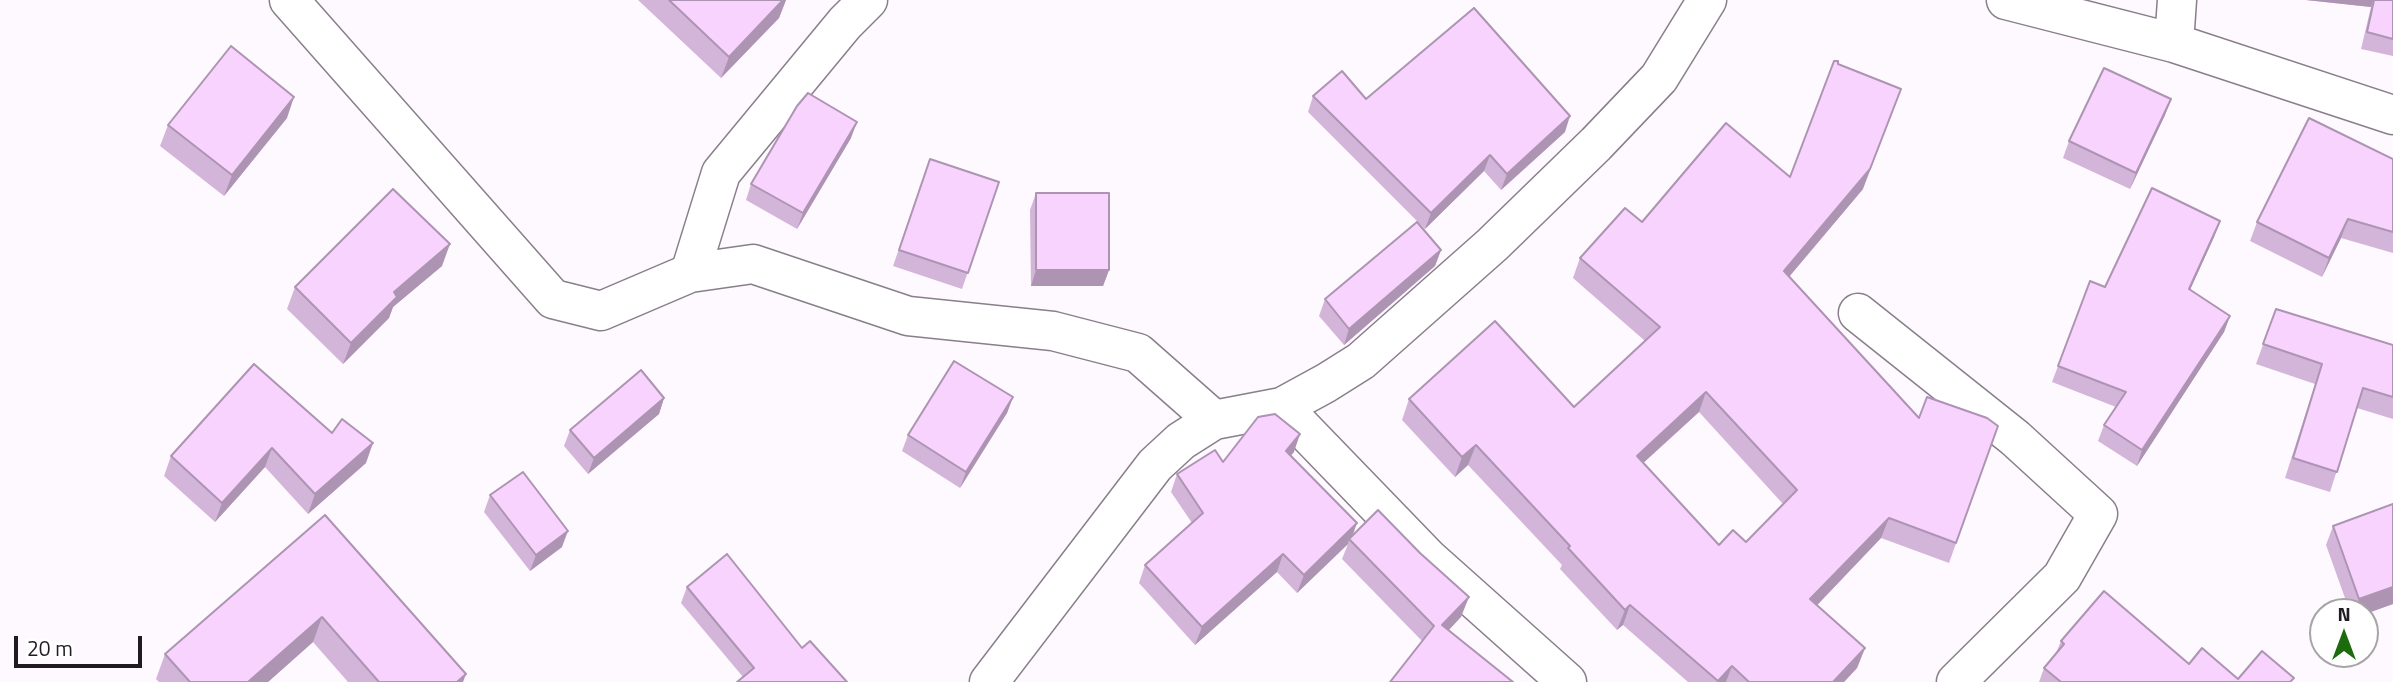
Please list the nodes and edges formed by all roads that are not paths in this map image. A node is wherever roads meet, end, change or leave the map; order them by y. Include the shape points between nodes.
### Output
1 (289, 0) edge
2 (868, 0) edge
3 (1707, 0) edge
4 (2006, 0) edge
5 (2177, 0) edge
6 (2175, 43) junction
7 (2393, 115) edge
8 (690, 274) junction
9 (1858, 313) dead end
10 (1282, 407) junction
11 (1214, 420) junction
12 (989, 682) edge
13 (1567, 682) edge
14 (1956, 682) edge

1 - 8 street via 553,299 601,311
2 - 8 street via 721,173
3 - 10 street via 1659,78 1501,236 1361,360
4 - 6 street
5 - 6 street
6 - 7 street
8 - 11 street via 753,264 908,316 1053,331 1138,353
9 - 14 street via 2015,438 2098,514 2062,577
10 - 11 street
10 - 13 street via 1428,558
11 - 12 street via 1155,465

